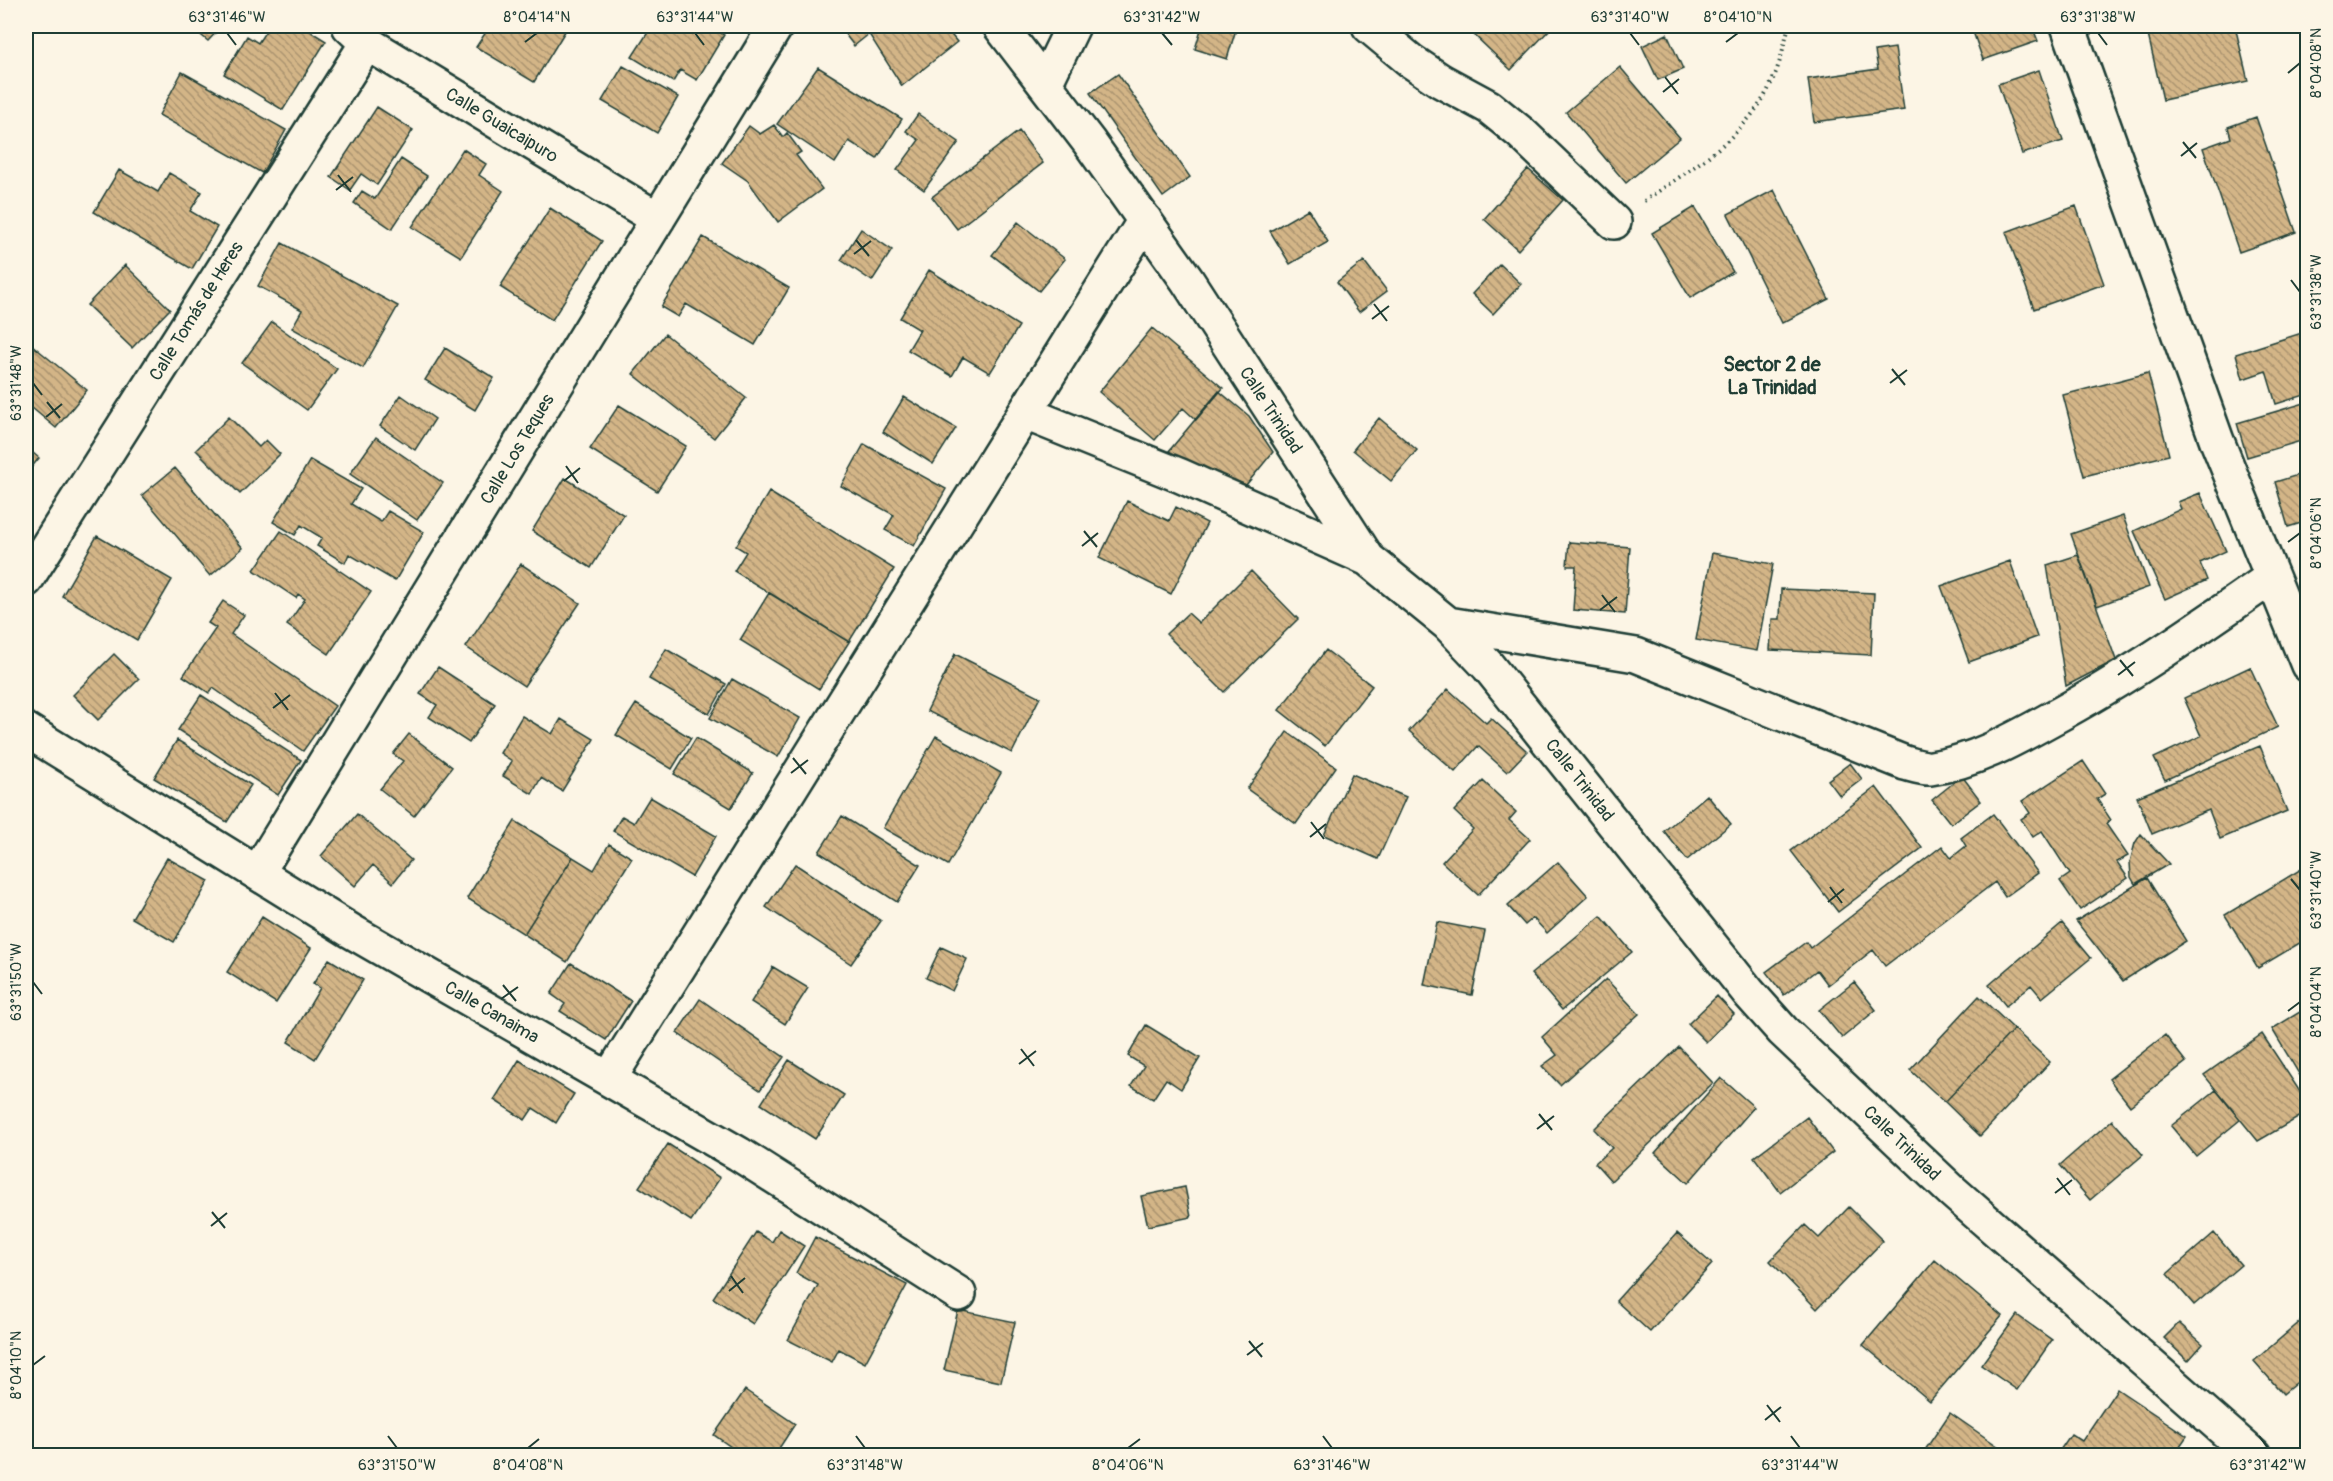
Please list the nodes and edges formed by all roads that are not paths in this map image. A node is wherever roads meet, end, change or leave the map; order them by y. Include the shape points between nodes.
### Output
1 (776, 26) edge
2 (1000, 26) edge
3 (1074, 26) edge
4 (1369, 26) edge
5 (2068, 26) edge
6 (358, 34) edge
7 (1045, 84) junction
8 (658, 219) junction
9 (1145, 220) junction
10 (1614, 222) road end
11 (1025, 413) junction
12 (1368, 559) junction
13 (2272, 577) junction
14 (26, 580) edge
15 (1448, 624) junction
16 (2307, 665) edge
17 (26, 730) edge
18 (258, 872) junction
19 (609, 1079) junction
20 (959, 1294) dead end
21 (2254, 1455) edge

1 - 8 street, Calle Los Teques
2 - 7 street, Calle Trinidad
3 - 7 street
4 - 10 street via 1411,61 1489,108 1521,133
5 - 13 street via 2213,430
6 - 8 street, Calle Guaicaipuro
6 - 14 street, Calle Tomás de Heres
7 - 9 street, Calle Trinidad
8 - 18 street, Calle Los Teques
9 - 11 street
9 - 12 street, Calle Trinidad
11 - 12 street via 1181,476
11 - 19 street
12 - 15 street, Calle Trinidad
13 - 15 street via 2100,692 2014,739 1961,761 1929,769 1905,763 1636,655
13 - 16 street
15 - 21 street, Calle Trinidad via 1519,703 1708,943 1783,1031 1952,1191
17 - 18 street, Calle Canaima
18 - 19 street, Calle Canaima via 351,931
19 - 20 street, Calle Canaima via 740,1154

